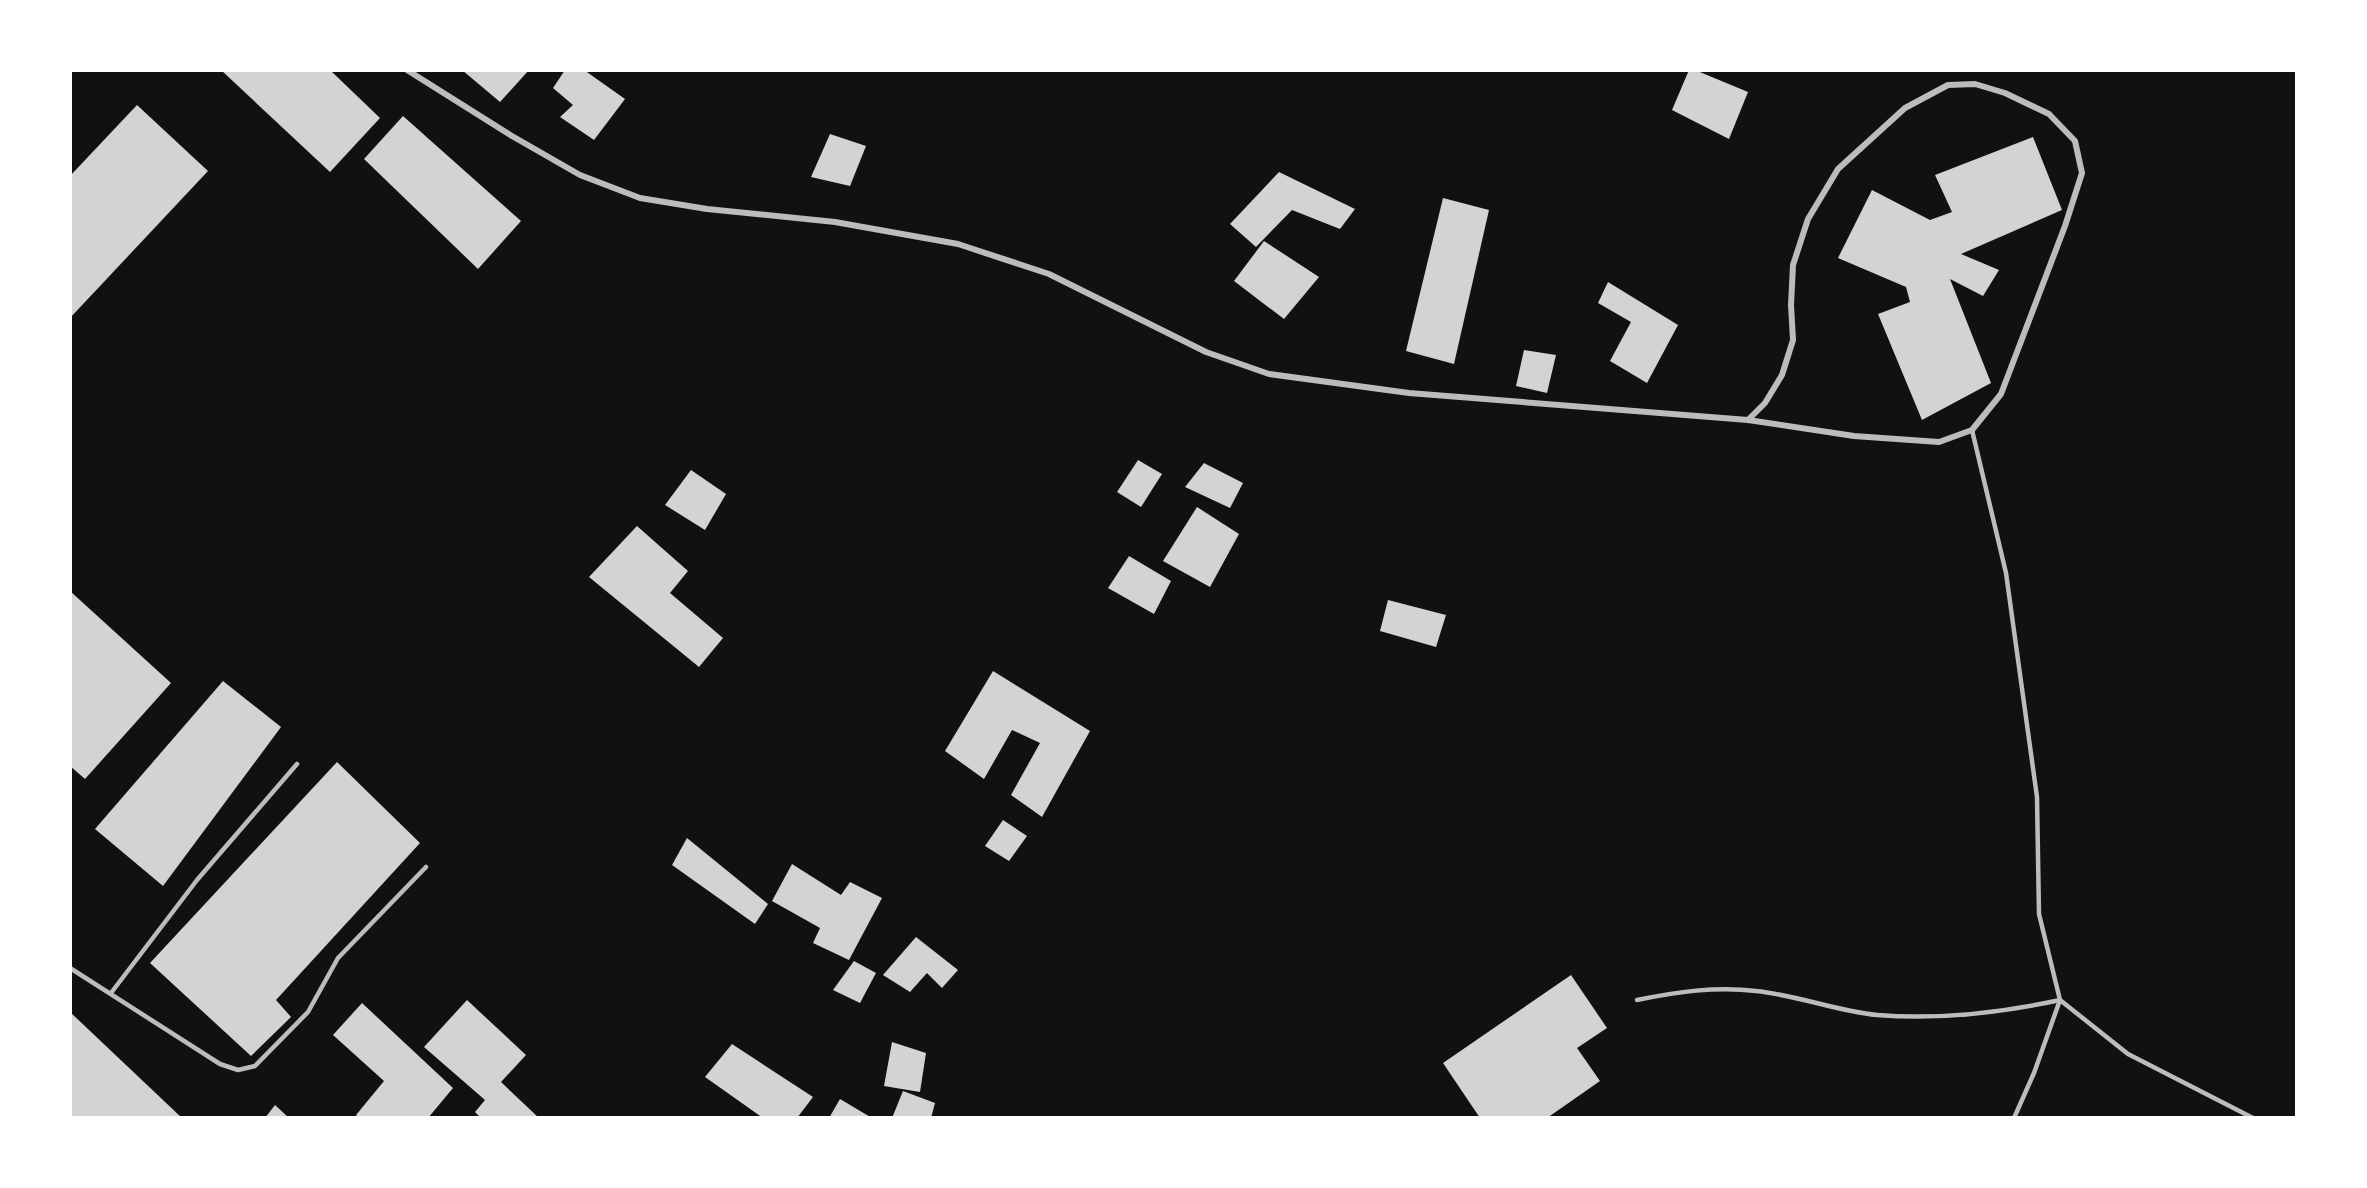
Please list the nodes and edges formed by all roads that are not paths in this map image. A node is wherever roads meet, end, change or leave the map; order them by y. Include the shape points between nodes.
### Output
1 (407, 70) edge
2 (1748, 420) junction
3 (1972, 430) junction
4 (297, 764) dead end
5 (426, 867) dead end
6 (70, 968) edge
7 (111, 993) junction
8 (1637, 1000) dead end
9 (2060, 1000) junction
10 (2014, 1118) edge
11 (2253, 1118) edge

1 - 2 street via 580,174 640,198 835,222 958,244 1049,274 1206,352 1269,374 1409,393
2 - 3 street via 1854,436 1940,442
2 - 3 street via 1765,403 1782,375 1792,340 1793,265 1808,219 1838,169 1905,108 1948,85 1975,84 2049,114 2075,141 2082,173 2001,394
3 - 9 lane via 2006,573 2037,797 2039,914
4 - 7 lane via 197,879
5 - 7 lane via 338,958 308,1012 255,1066 238,1070 220,1064
6 - 7 lane
8 - 9 lane via 1683,991 1755,990 1876,1015 1947,1016 2008,1011
9 - 10 lane
9 - 11 lane via 2128,1054

